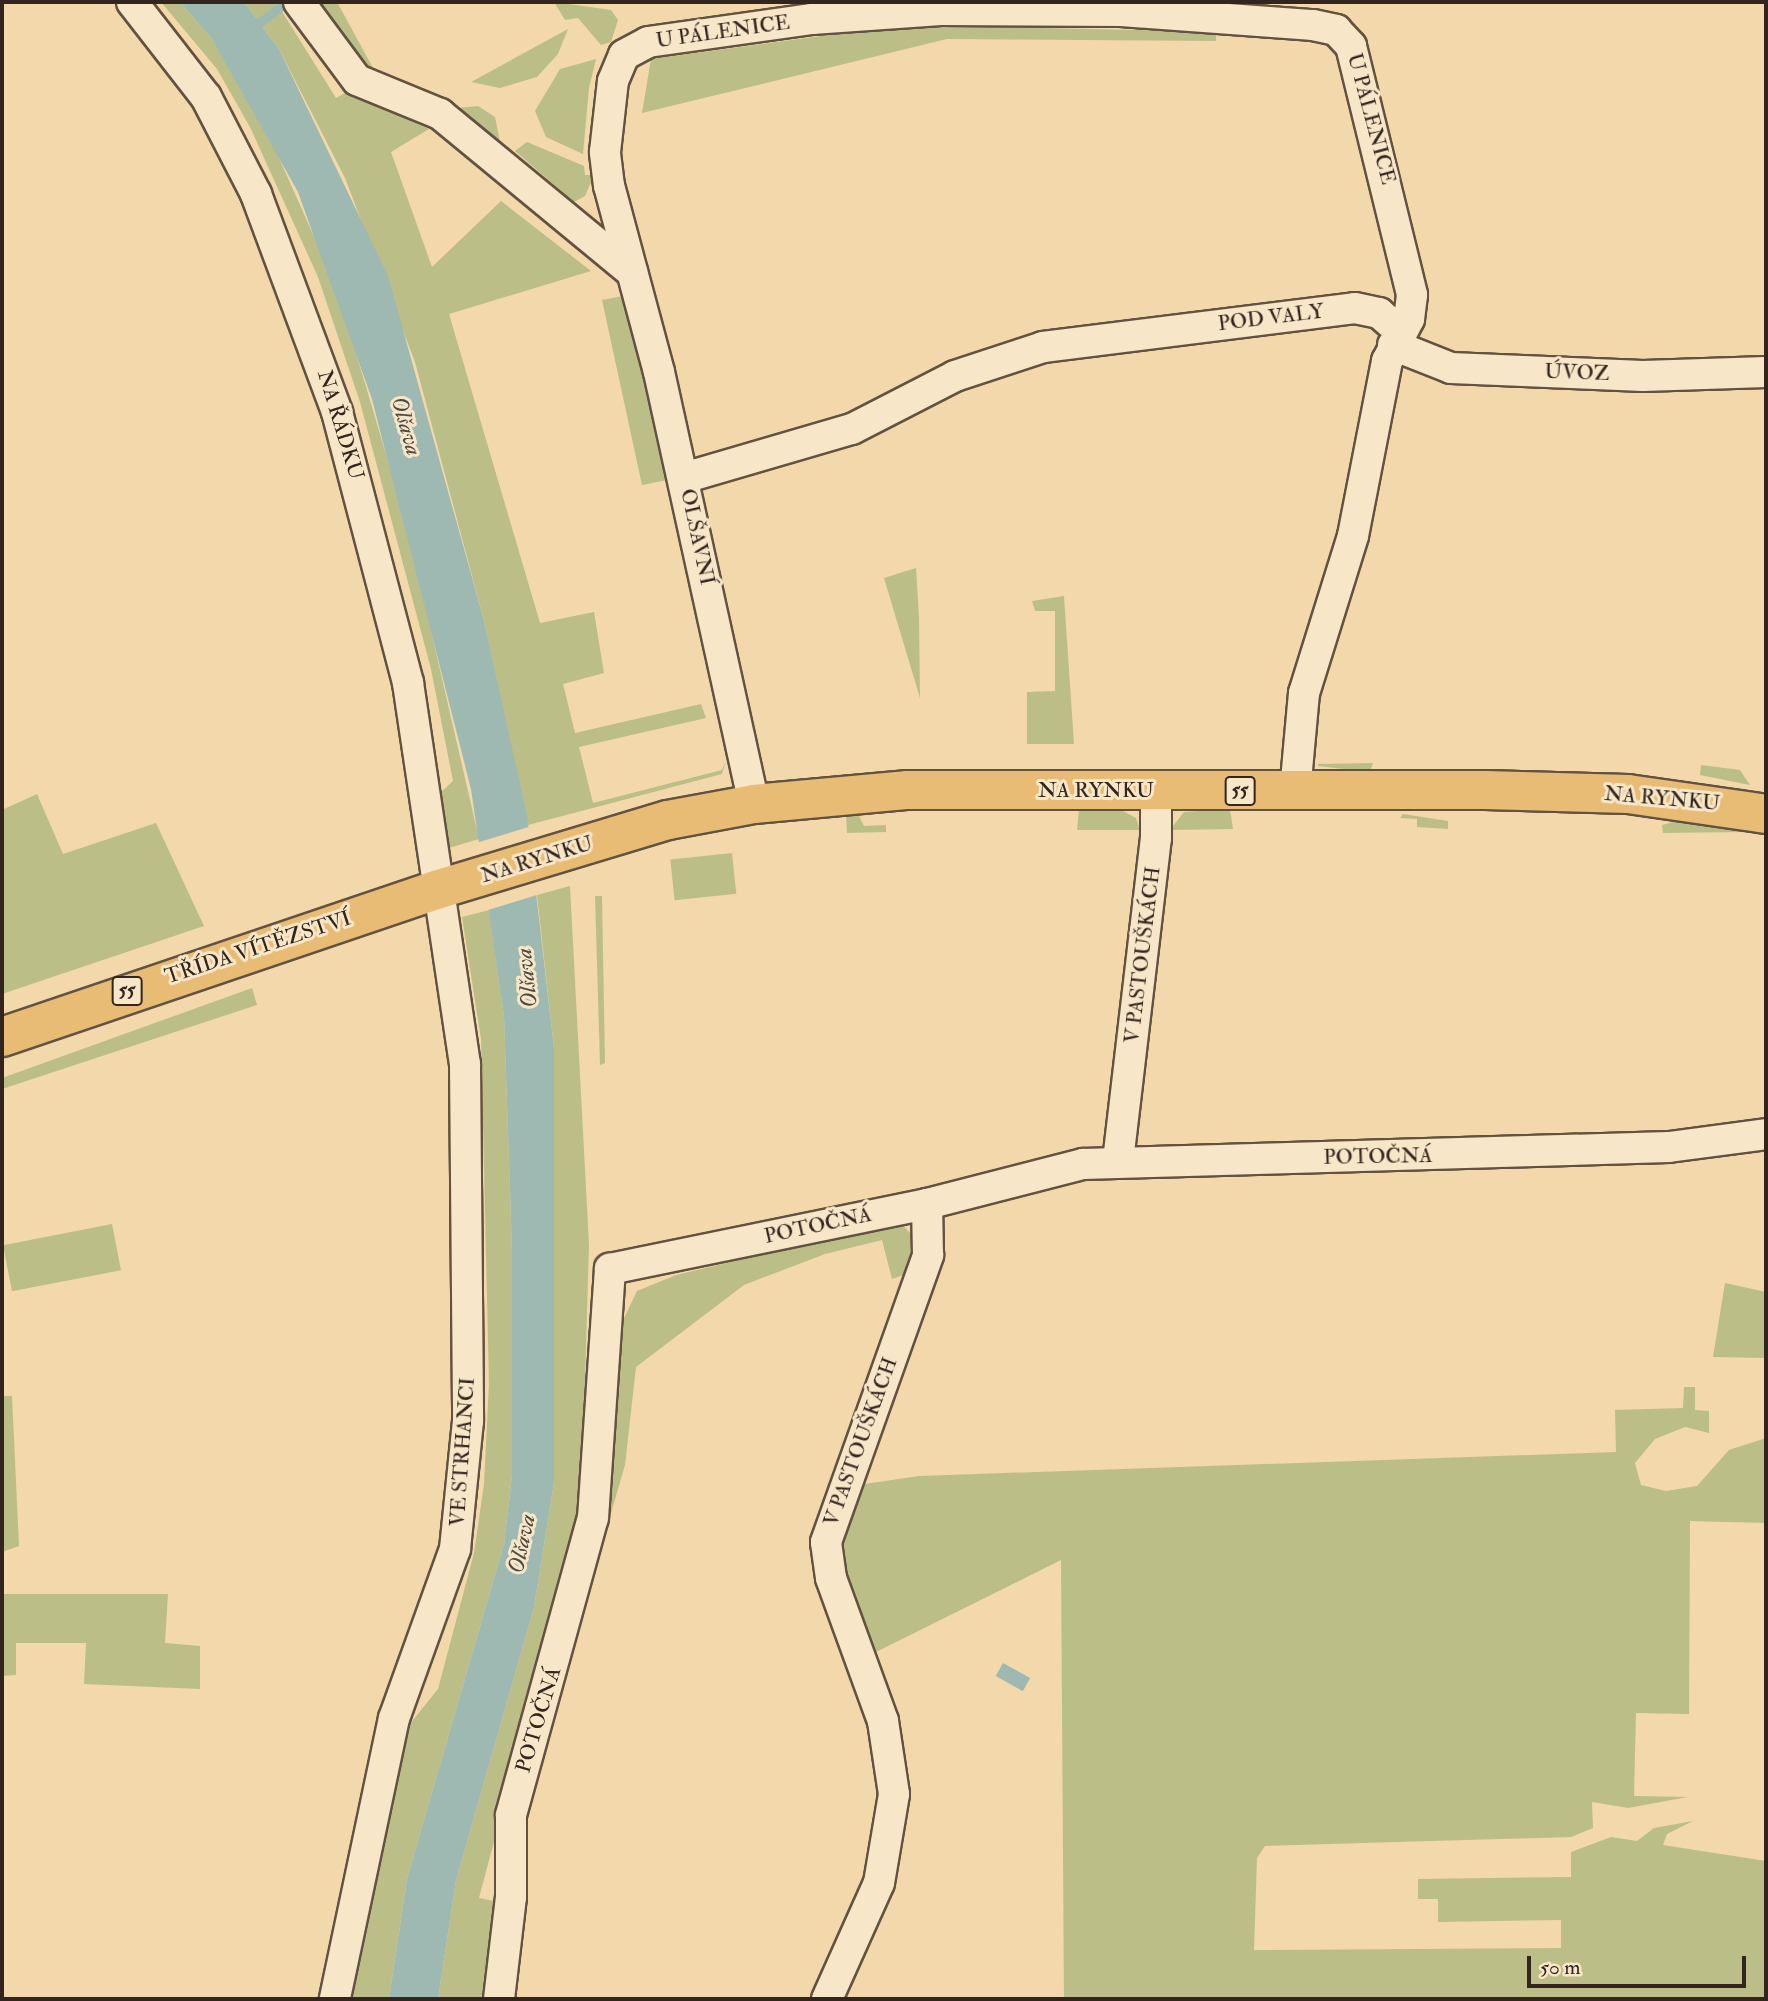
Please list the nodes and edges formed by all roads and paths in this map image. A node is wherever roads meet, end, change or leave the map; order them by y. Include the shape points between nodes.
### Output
1 (132, 2) edge
2 (305, 9) edge
3 (630, 49) joint
4 (609, 187) junction
5 (569, 221) junction
6 (632, 272) junction
7 (1397, 339) junction
8 (1766, 372) edge
9 (684, 478) junction
10 (1156, 791) junction
11 (1295, 791) junction
12 (754, 804) junction
13 (1766, 814) edge
14 (446, 887) junction
15 (2, 1037) edge
16 (1766, 1134) edge
17 (1118, 1161) junction
18 (927, 1204) junction
19 (335, 1999) edge
20 (499, 1999) edge
21 (827, 1999) edge

1 - 14 street, NA ŘÁDKU via 218,118 256,194 320,358 408,683
2 - 5 street via 357,79 430,107
3 - 4 street, OLŠAVNÍ via 610,97
3 - 7 street, U PÁLENICE via 811,19 942,10 1121,10 1336,30 1353,51 1410,267 1411,310
4 - 5 street via 598,211
4 - 6 street, OLŠAVNÍ
5 - 6 street
6 - 9 street, OLŠAVNÍ
7 - 8 street, ÚVOZ via 1451,368 1643,376
7 - 9 street, POD VALY via 1379,313 1355,308 1043,348 954,376 852,429
7 - 11 street via 1353,536 1304,693
9 - 12 street, OLŠAVNÍ
10 - 11 main road, NA RYNKU / 55
10 - 12 main road, NA RYNKU / 55 via 908,790
10 - 17 street, V PASTOUŠKÁCH via 1151,892
11 - 13 main road, NA RYNKU / 55 via 1629,794
12 - 14 main road, NA RYNKU / 55 via 566,851
14 - 15 main road, TŘÍDA VÍTĚZSTVÍ / 55
14 - 19 street, VE STRHANCI via 465,1064 465,1478 444,1588 394,1718 377,1782
16 - 17 street, POTOČNÁ via 1669,1147
17 - 18 street, POTOČNÁ
18 - 20 street, POTOČNÁ via 610,1269 593,1517 511,1815 511,1897
18 - 21 street, V PASTOUŠKÁCH via 928,1255 826,1542 831,1578 883,1721 894,1794 879,1883

